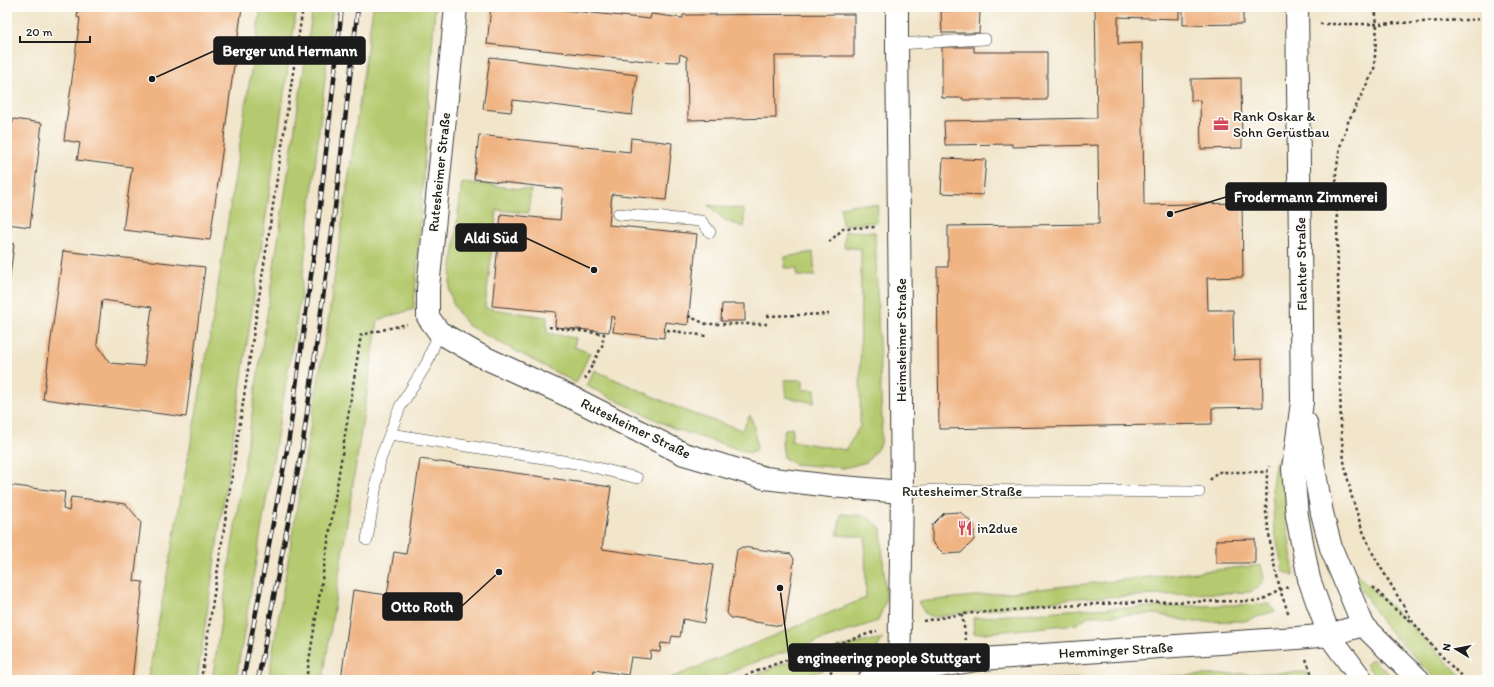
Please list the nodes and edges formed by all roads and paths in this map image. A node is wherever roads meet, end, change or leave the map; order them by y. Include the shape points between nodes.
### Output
1 (303, 7) edge
2 (456, 7) edge
3 (897, 7) edge
4 (1375, 7) edge
5 (1298, 16) edge
6 (1487, 19) edge
7 (1377, 24) junction
8 (985, 39) dead end
9 (897, 44) junction
10 (618, 214) dead end
11 (900, 227) junction
12 (710, 232) dead end
13 (829, 242) dead end
14 (829, 314) dead end
15 (688, 316) dead end
16 (767, 316) dead end
17 (434, 324) junction
18 (766, 324) dead end
19 (549, 327) dead end
20 (667, 330) dead end
21 (706, 336) dead end
22 (575, 399) junction
23 (1302, 402) junction
24 (390, 434) junction
25 (1270, 465) dead end
26 (1267, 472) junction
27 (637, 478) dead end
28 (902, 492) junction
29 (1199, 492) joint
30 (366, 540) dead end
31 (1372, 586) dead end
32 (1413, 622) junction
33 (899, 624) junction
34 (1363, 625) junction
35 (1328, 635) junction
36 (825, 647) junction
37 (899, 676) edge
38 (200, 680) edge
39 (306, 680) edge
40 (734, 680) edge
41 (833, 680) edge
42 (869, 680) edge
43 (1362, 680) edge
44 (1419, 680) edge
45 (1465, 680) edge

1 - 38 path
2 - 17 main road, Rutesheimer Straße via 428,288
3 - 9 main road, Heimsheimer Straße
4 - 7 path
5 - 7 path
5 - 23 main road, Flachter Straße
6 - 7 path
7 - 32 path via 1374,70 1348,122 1340,147 1336,173 1341,430 1344,461 1362,529 1374,556
8 - 9 lane
9 - 11 main road, Heimsheimer Straße
10 - 12 lane via 701,221
11 - 13 path via 844,228
11 - 28 main road, Heimsheimer Straße
14 - 16 path
15 - 18 path via 706,324
17 - 22 main road, Rutesheimer Straße via 479,355
17 - 24 lane via 427,363 400,407
17 - 39 path via 398,326 360,336
19 - 22 path via 604,334 602,346
20 - 21 path
22 - 28 main road, Rutesheimer Straße via 684,454 765,478
23 - 34 main road, Flachter Straße via 1322,513 1331,548
23 - 35 main road, Flachter Straße via 1293,469 1297,516 1309,579
24 - 27 lane via 582,464
24 - 30 lane via 380,460
25 - 26 path
26 - 29 path via 1217,472
26 - 33 path via 1266,512 1280,590 1260,601 1077,605 962,614
28 - 29 lane, Rutesheimer Straße
28 - 33 main road, Heimsheimer Straße
31 - 32 path via 1396,610
32 - 45 path
33 - 36 path
33 - 37 main road, Heimsheimer Straße
34 - 35 main road, Hemminger Straße
34 - 44 main road, Flachter Straße
35 - 37 main road, Hemminger Straße via 1012,656 968,661
35 - 43 main road, Flachter Straße
36 - 40 path
36 - 41 path
37 - 42 main road, Hemminger Straße

